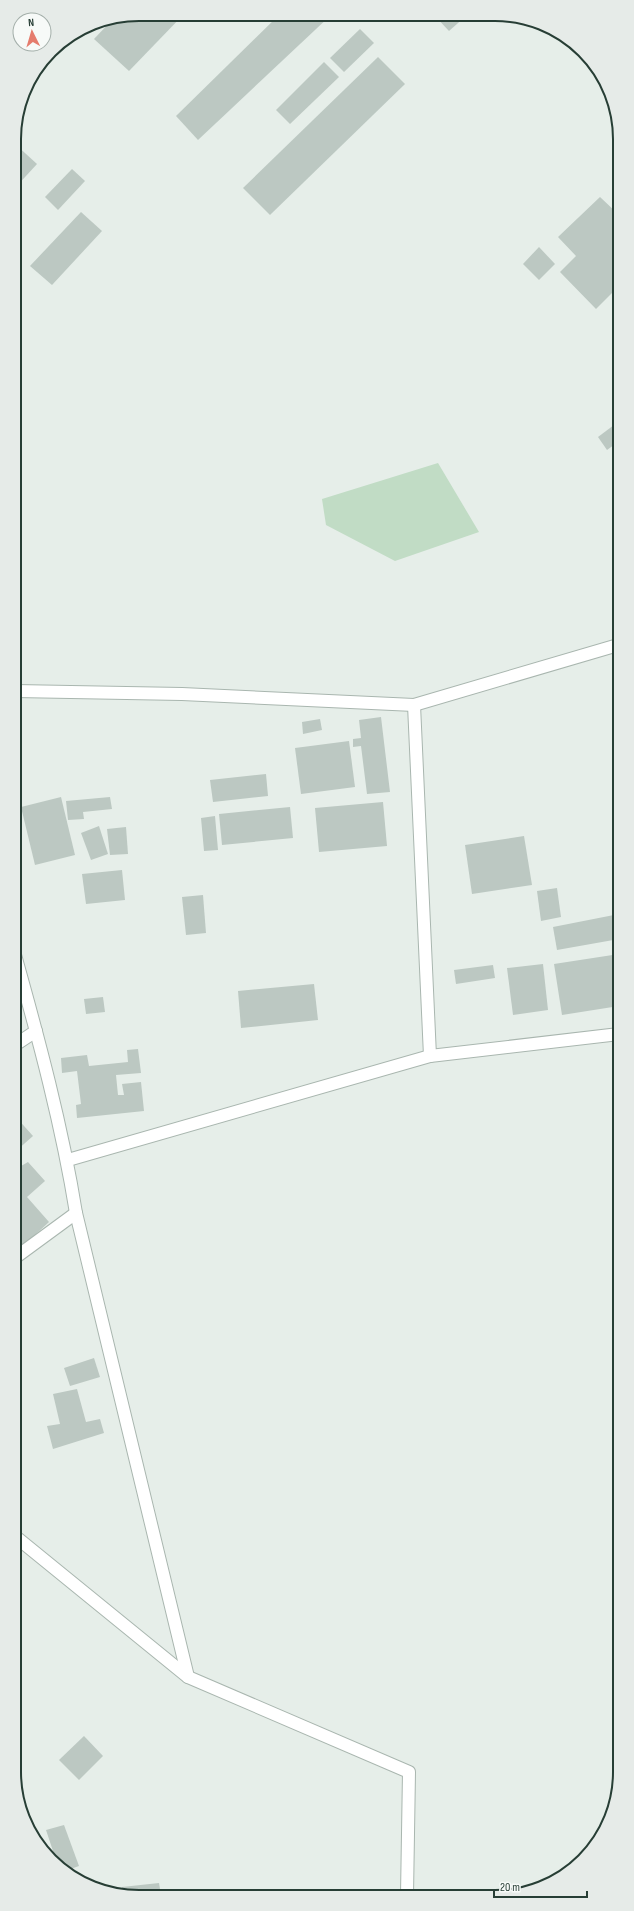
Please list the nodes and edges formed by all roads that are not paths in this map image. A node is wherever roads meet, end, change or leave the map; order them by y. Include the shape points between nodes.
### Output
1 (613, 646) edge
2 (21, 691) edge
3 (414, 705) junction
4 (21, 977) edge
5 (36, 1031) junction
6 (613, 1035) edge
7 (21, 1042) edge
8 (430, 1056) junction
9 (68, 1160) junction
10 (76, 1213) junction
11 (21, 1253) edge
12 (21, 1541) edge
13 (188, 1678) junction
14 (407, 1890) edge

1 - 3 street
2 - 3 street via 182,694
3 - 8 street
4 - 5 street
5 - 7 street
5 - 9 street
6 - 8 street
8 - 9 street
9 - 10 street
10 - 11 street
10 - 13 street
12 - 13 street
13 - 14 street via 409,1772

